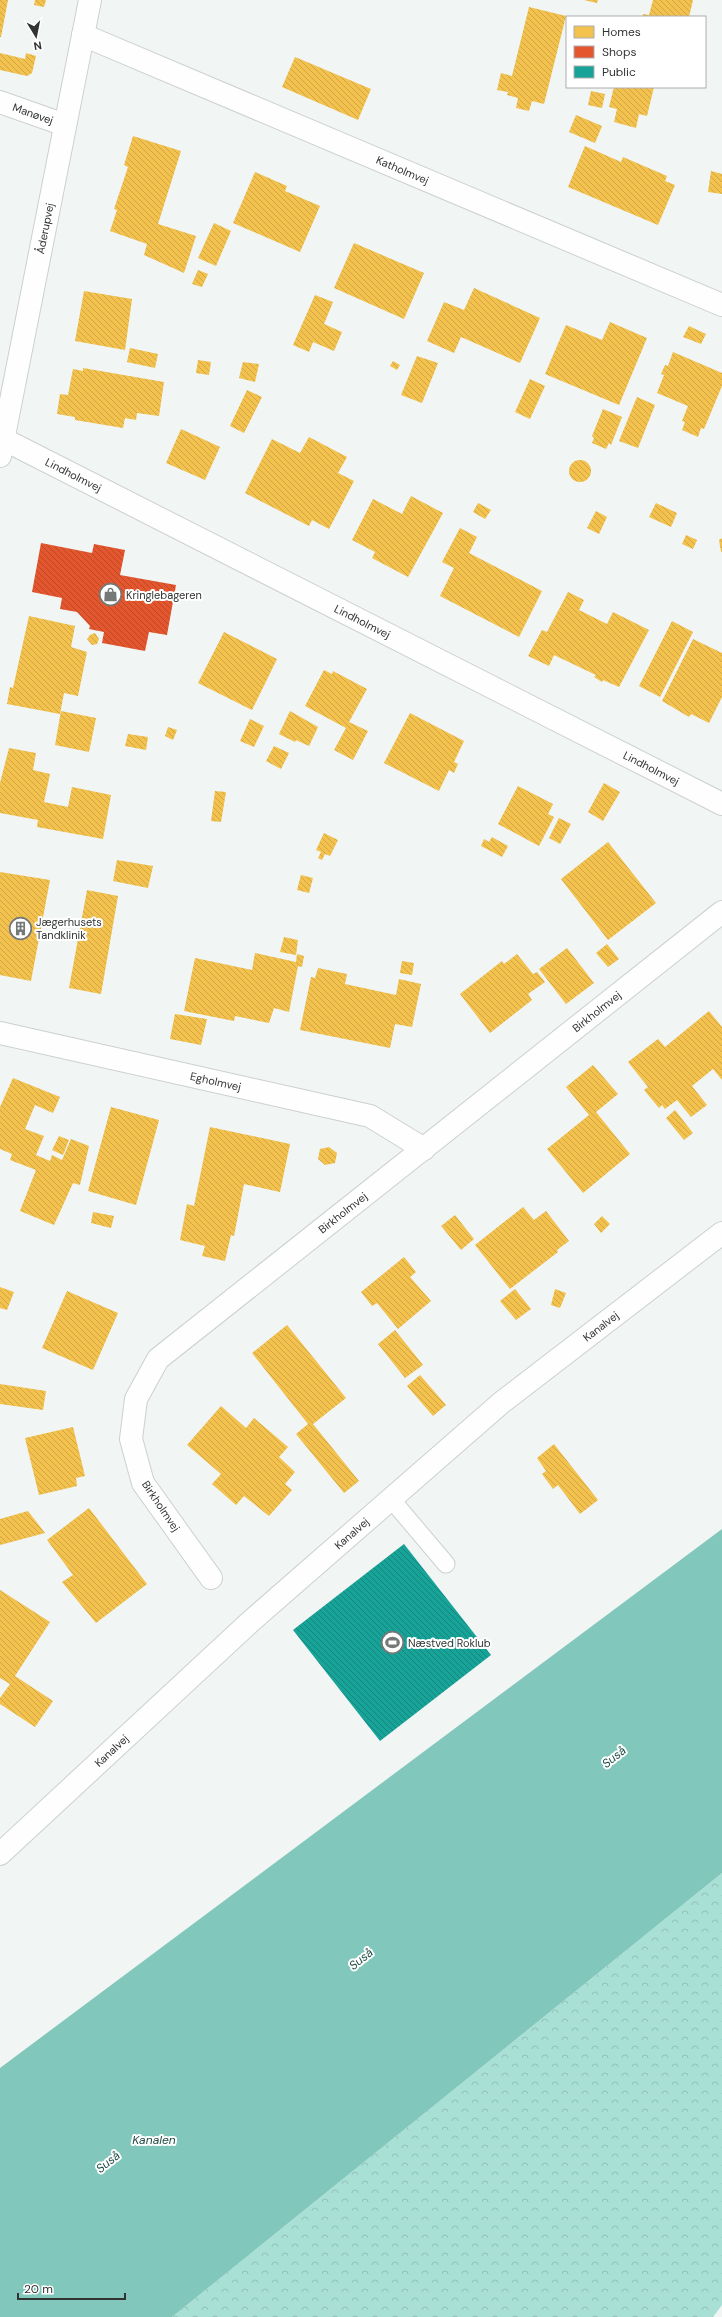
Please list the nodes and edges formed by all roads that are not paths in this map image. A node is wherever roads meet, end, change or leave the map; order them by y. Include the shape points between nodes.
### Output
1 (90, 0) edge
2 (83, 35) junction
3 (0, 102) edge
4 (65, 125) junction
5 (722, 306) edge
6 (2, 448) edge
7 (722, 804) edge
8 (722, 912) edge
9 (0, 1033) edge
10 (424, 1149) junction
11 (722, 1233) edge
12 (391, 1499) junction
13 (446, 1564) dead end
14 (211, 1578) dead end
15 (0, 1854) edge

1 - 2 street, Åderupvej
2 - 4 street, Åderupvej
2 - 5 street, Katholmvej
3 - 4 street, Manøvej
4 - 6 street, Åderupvej
6 - 7 street, Lindholmvej
8 - 10 street, Birkholmvej
9 - 10 street, Egholmvej via 370,1116
10 - 14 street, Birkholmvej via 158,1359 136,1399 132,1439 143,1483
11 - 12 street, Kanalvej via 501,1402
12 - 13 lane
12 - 15 street, Kanalvej via 250,1622

